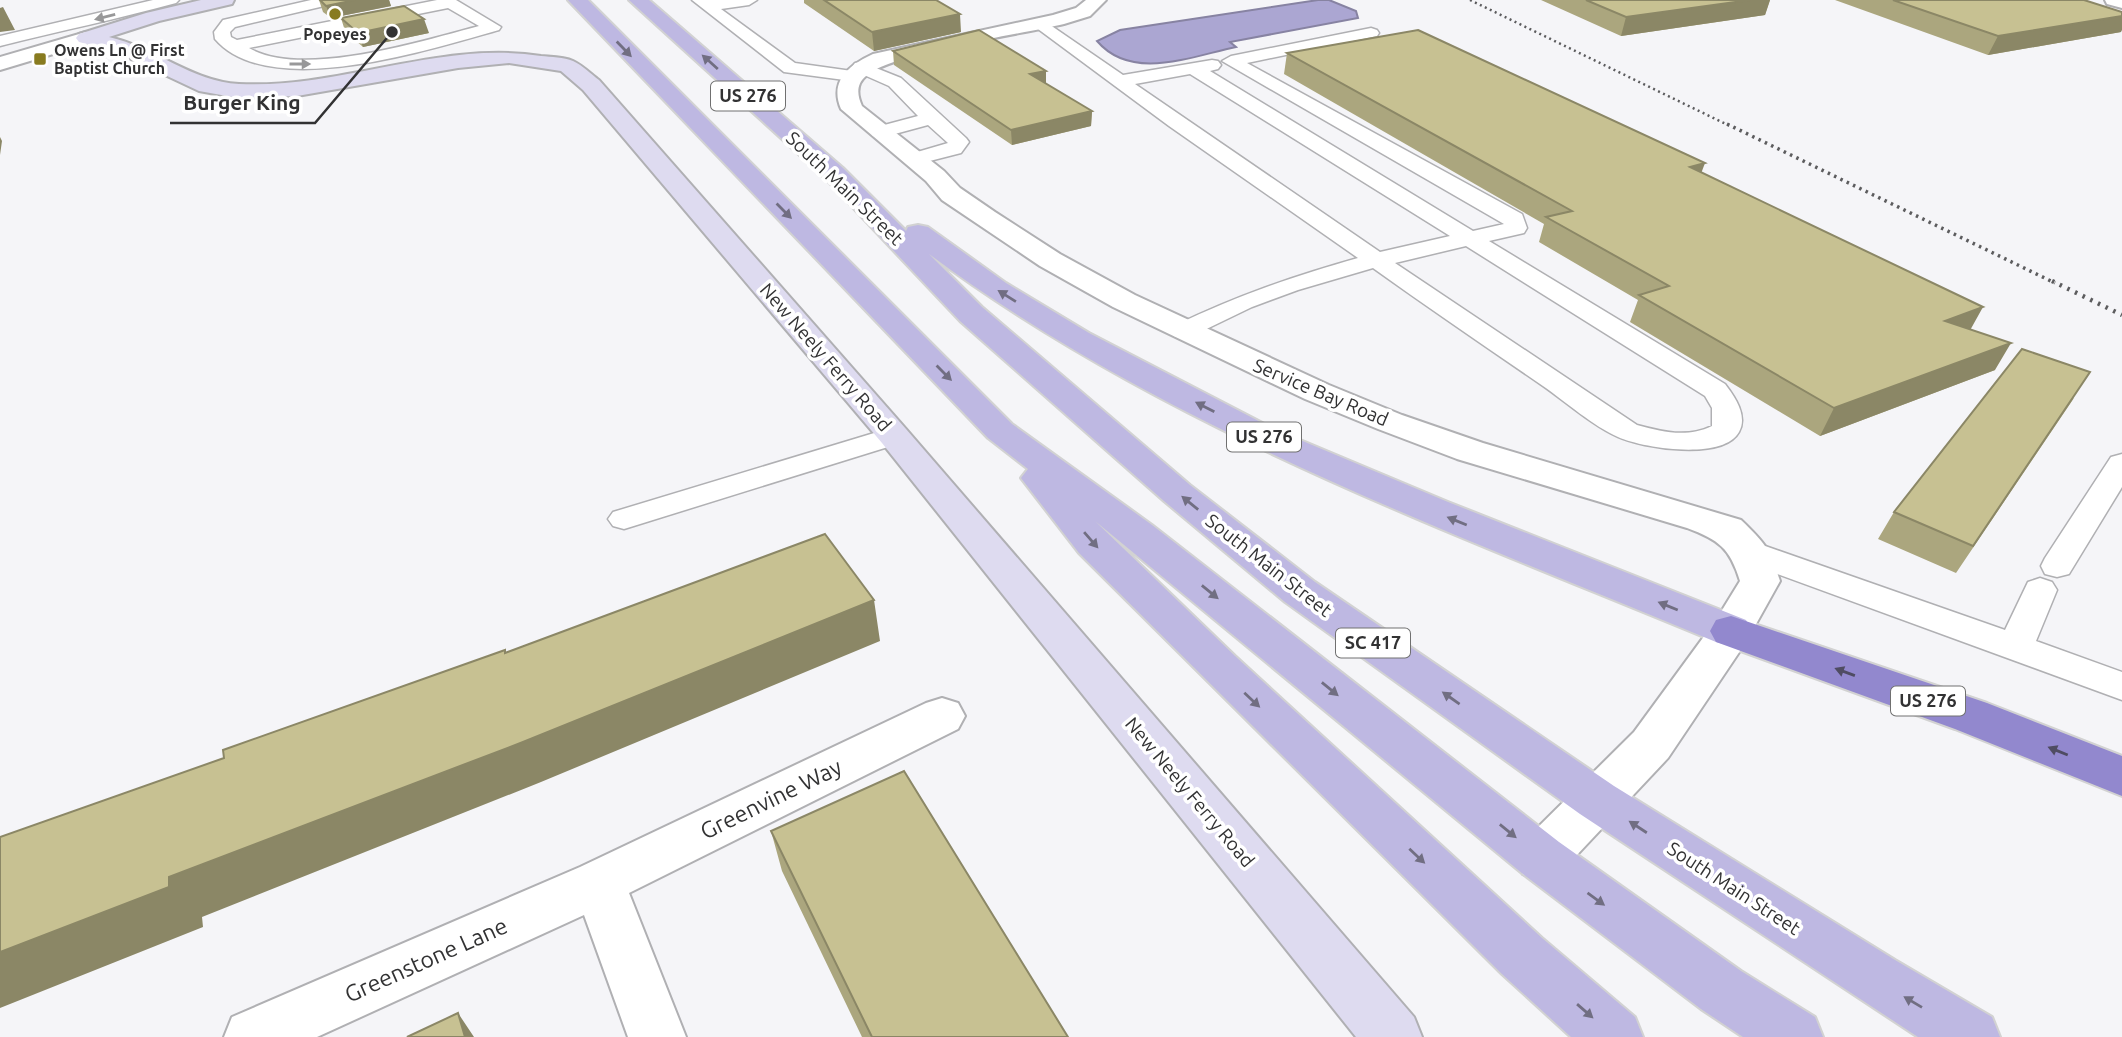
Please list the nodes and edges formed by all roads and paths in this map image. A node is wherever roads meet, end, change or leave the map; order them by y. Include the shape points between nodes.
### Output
1 (171, 0) edge
2 (225, 0) edge
3 (329, 0) edge
4 (577, 0) edge
5 (638, 0) edge
6 (749, 0) edge
7 (1097, 0) edge
8 (2114, 0) edge
9 (448, 1) edge
10 (2122, 2) edge
11 (704, 3) edge
12 (1040, 23) junction
13 (1371, 33) dead end
14 (86, 38) junction
15 (0, 41) edge
16 (237, 45) junction
17 (1231, 61) junction
18 (0, 64) edge
19 (373, 66) junction
20 (1193, 68) junction
21 (856, 72) junction
22 (1119, 81) junction
23 (930, 118) junction
24 (880, 132) junction
25 (914, 159) junction
26 (834, 173) junction
27 (1467, 239) junction
28 (1376, 260) junction
29 (1183, 331) junction
30 (1000, 431) junction
31 (894, 436) junction
32 (2122, 463) edge
33 (624, 519) dead end
34 (1751, 552) junction
35 (1731, 631) junction
36 (2016, 647) junction
37 (2122, 686) edge
38 (942, 716) dead end
39 (2122, 776) edge
40 (1597, 800) junction
41 (1541, 858) junction
42 (599, 883) junction
43 (1384, 1034) edge
44 (253, 1037) edge
45 (657, 1037) edge
46 (1615, 1037) edge
47 (1794, 1037) edge
48 (1971, 1037) edge

1 -> 15 lane
2 - 14 street
3 - 16 lane via 229,23 223,38
4 -> 30 main road, US 276
26 -> 5 main road, South Main Street / US 276
6 - 11 lane
7 - 12 street via 1083,12
8 - 10 street
9 - 16 lane
9 - 19 lane via 493,27
11 - 21 lane via 790,68
12 - 21 street via 901,52
12 - 22 lane
13 - 17 lane
14 - 18 street
14 - 19 street, New Neely Ferry Road via 121,46 217,89 280,91
16 -> 19 lane via 245,54 267,62
17 - 20 lane
17 - 27 lane via 1514,219 1516,228
19 - 31 street, New Neely Ferry Road via 509,57 566,66 591,85
20 - 22 lane
20 - 27 lane
21 - 23 lane via 895,82
21 - 24 street, Service Bay Road via 846,100
22 - 28 lane
23 - 24 lane
23 - 25 lane via 959,142 954,149
24 - 25 street, Service Bay Road
25 - 29 street, Service Bay Road via 951,194 1049,260
35 -> 26 main road, US 276 via 1434,511 1262,436 1167,388 995,289
40 -> 26 main road, South Main Street / SC 417 via 1300,592 1177,493 971,314
27 - 28 lane
27 - 28 lane via 1715,390 1728,414 1726,430 1687,444 1627,431
28 - 29 lane via 1289,285
29 - 34 street, Service Bay Road via 1401,426 1727,529
30 -> 41 main road, SC 417 via 1138,534
30 -> 46 main road, US 276 via 1112,563 1502,936
31 - 33 lane
31 - 43 street, New Neely Ferry Road
32 - 36 lane via 2049,578
34 - 35 street via 1760,581
34 - 36 lane
39 -> 35 highway, US 276 via 1971,716
35 - 40 street via 1651,745
36 - 37 lane
38 - 42 street, Greenvine Way
40 - 41 street
48 -> 40 main road, South Main Street / SC 417
41 -> 47 main road, SC 417 via 1721,990
42 - 44 street, Greenstone Lane
42 - 45 street

